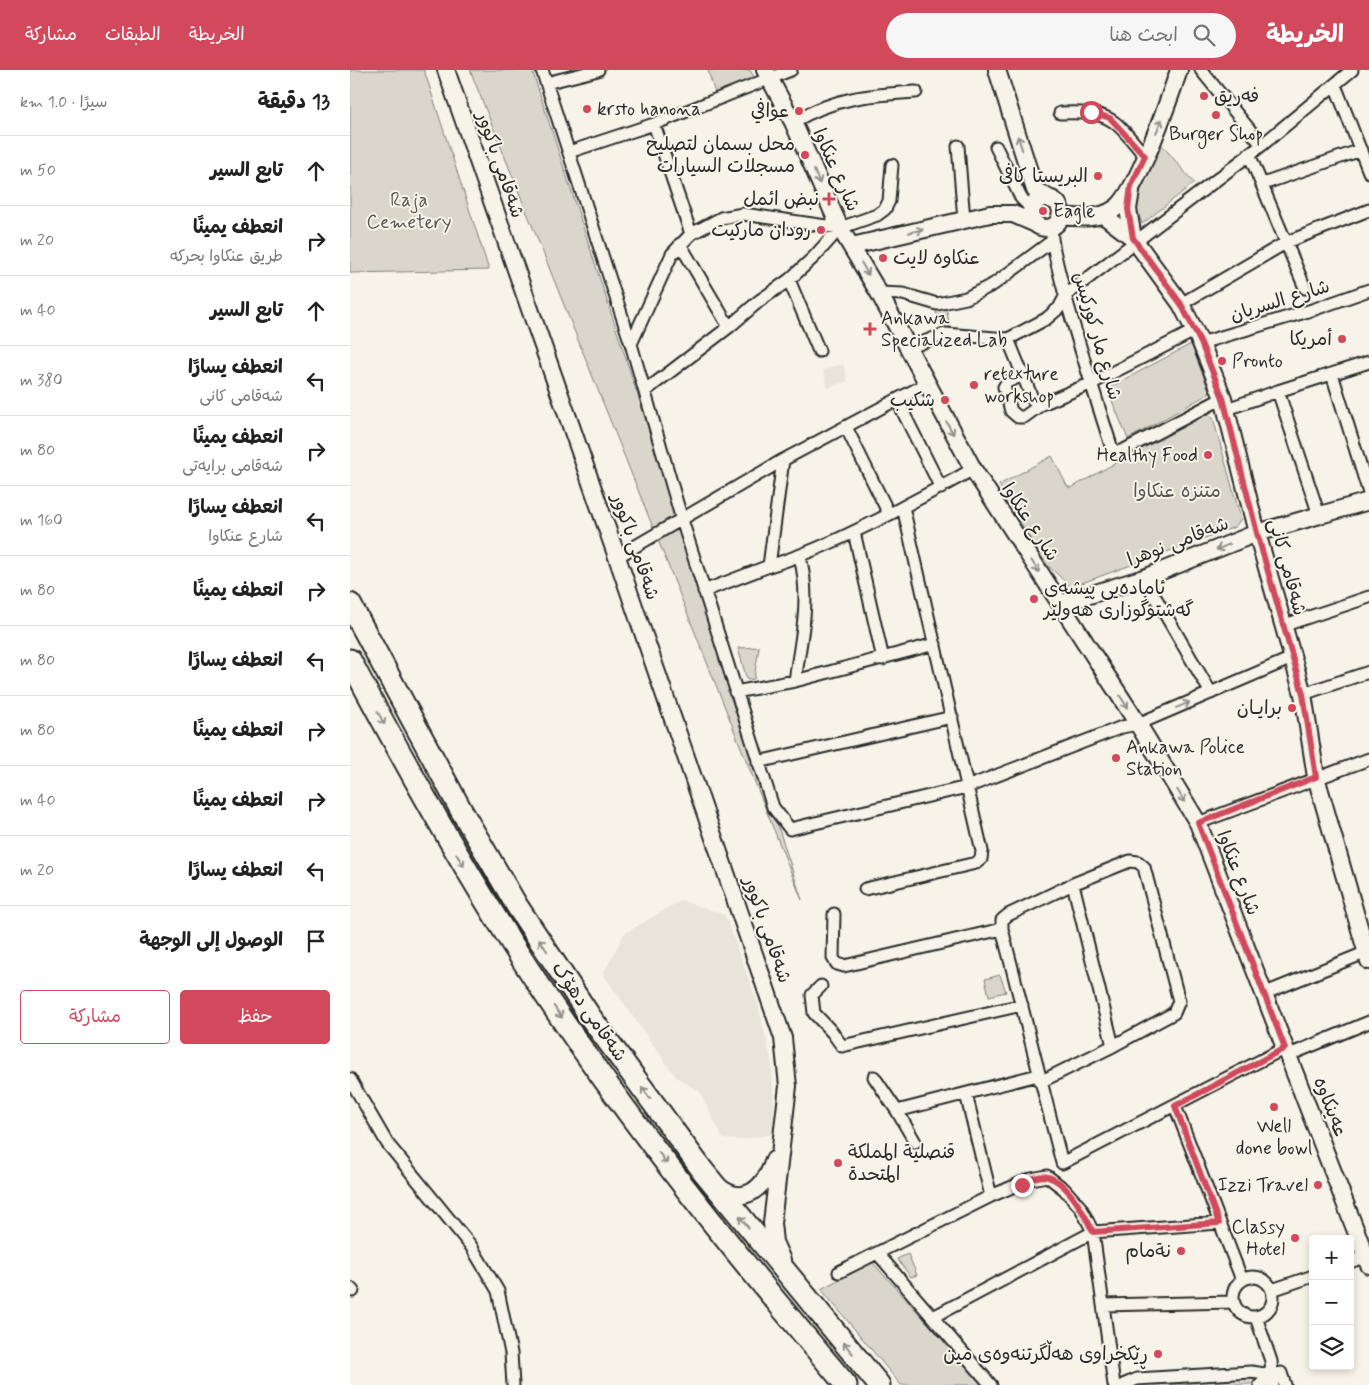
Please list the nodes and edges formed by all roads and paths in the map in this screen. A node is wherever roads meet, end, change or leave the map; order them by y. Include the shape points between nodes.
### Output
1 (446, 70) edge
2 (542, 70) edge
3 (598, 70) edge
4 (791, 70) edge
5 (998, 70) edge
6 (1179, 70) edge
7 (1201, 70) edge
8 (1352, 70) edge
9 (767, 75) edge
10 (546, 83) junction
11 (1335, 85) junction
12 (916, 92) dead end
13 (1060, 113) dead end
14 (793, 122) junction
15 (654, 124) junction
16 (1262, 145) junction
17 (958, 146) dead end
18 (996, 147) dead end
19 (1361, 150) junction
20 (569, 152) junction
21 (1249, 154) junction
22 (1145, 156) junction
23 (892, 165) dead end
24 (1369, 172) edge
25 (1263, 184) junction
26 (1131, 186) junction
27 (1052, 200) junction
28 (1369, 210) edge
29 (1103, 215) junction
30 (1034, 216) junction
31 (964, 220) junction
32 (840, 228) junction
33 (1055, 228) junction
34 (691, 234) junction
35 (1135, 240) junction
36 (1287, 242) junction
37 (680, 244) junction
38 (852, 246) junction
39 (790, 280) junction
40 (1305, 288) dead end
41 (1369, 290) edge
42 (879, 293) junction
43 (1066, 295) junction
44 (1181, 304) junction
45 (729, 327) junction
46 (1198, 337) junction
47 (1008, 339) junction
48 (631, 344) junction
49 (908, 348) junction
50 (819, 351) dead end
51 (1369, 362) edge
52 (1332, 374) junction
53 (1023, 375) junction
54 (1092, 383) junction
55 (926, 384) junction
56 (645, 391) junction
57 (1278, 391) junction
58 (897, 400) junction
59 (1225, 403) junction
60 (1042, 404) junction
61 (846, 427) junction
62 (1364, 452) edge
63 (783, 460) junction
64 (973, 470) junction
65 (941, 488) junction
66 (1369, 494) edge
67 (1369, 501) edge
68 (903, 507) junction
69 (890, 514) junction
70 (1318, 515) junction
71 (682, 520) junction
72 (854, 532) junction
73 (1257, 533) junction
74 (618, 557) junction
75 (800, 557) junction
76 (769, 566) junction
77 (1144, 578) junction
78 (704, 591) junction
79 (1369, 597) edge
80 (350, 604) edge
81 (1060, 604) junction
82 (1282, 626) junction
83 (935, 644) junction
84 (1292, 658) junction
85 (883, 659) junction
86 (350, 660) edge
87 (1369, 672) edge
88 (795, 681) junction
89 (395, 689) junction
90 (735, 692) junction
91 (1211, 693) junction
92 (1303, 694) junction
93 (370, 698) junction
94 (952, 717) junction
95 (1138, 724) junction
96 (1369, 759) edge
97 (758, 762) junction
98 (1316, 777) junction
99 (967, 787) junction
100 (1198, 823) junction
101 (1073, 884) junction
102 (866, 889) dead end
103 (834, 914) dead end
104 (1002, 929) junction
105 (1368, 956) edge
106 (822, 986) dead end
107 (1263, 994) junction
108 (1022, 1005) junction
109 (1369, 1022) edge
110 (1112, 1046) junction
111 (1287, 1051) junction
112 (874, 1078) dead end
113 (1039, 1078) junction
114 (350, 1079) edge
115 (966, 1094) junction
116 (1175, 1106) junction
117 (897, 1112) junction
118 (784, 1130) junction
119 (915, 1142) dead end
120 (703, 1171) junction
121 (991, 1196) junction
122 (1219, 1223) junction
123 (1093, 1232) junction
124 (878, 1254) junction
125 (1362, 1261) edge
126 (839, 1272) dead end
127 (1309, 1277) edge
128 (1242, 1280) junction
129 (798, 1288) junction
130 (1272, 1290) junction
131 (1233, 1302) junction
132 (1103, 1305) junction
133 (933, 1317) junction
134 (1256, 1318) junction
135 (1272, 1380) edge
136 (513, 1385) edge
137 (846, 1385) edge
138 (879, 1385) edge
139 (991, 1385) edge
140 (1114, 1385) edge
141 (1122, 1385) edge
142 (1260, 1385) edge
143 (1285, 1385) edge

1 - 74 street, شەقامی باکوور
2 - 10 street
3 - 10 street
4 - 9 street
27 -> 5 street via 1035,190
22 -> 6 street
7 - 16 street
8 - 11 street
9 - 14 street, شارع عنكاوا
9 - 15 street
10 - 20 street
11 - 16 street
11 - 19 street
12 - 14 street via 865,95 816,109
13 - 22 street via 1091,112 1110,118
14 -> 32 street, شارع عنكاوا
15 - 20 street
15 - 34 street
16 - 21 street
17 - 31 street
18 - 30 street via 1021,198
19 - 24 street
19 - 25 street
20 - 48 street
21 - 25 street
21 - 35 street
22 - 26 street
23 - 32 street via 885,209
25 - 36 street
26 - 29 street via 1118,207
26 - 35 street via 1128,209
27 - 30 street via 1039,200
27 - 33 street via 1059,206
28 - 36 street
29 - 33 street via 1081,218
29 - 35 street, شەقامی کانی
30 - 31 street via 1002,213
30 - 33 street via 1044,228
38 -> 31 street
32 - 34 street via 744,214 721,218
32 - 38 street, شارع عنكاوا
32 - 39 street
33 - 42 street via 994,284 966,298 937,304 903,294
33 - 43 street, شارع مار كوركيس
34 - 37 street
35 - 43 street
35 - 44 street, شەقامی کانی
36 - 40 street
36 - 44 street
37 - 45 street
37 - 48 street via 672,254
38 -> 42 street, شارع عنكاوا
39 - 45 street
39 - 50 street
41 - 46 street, شارع السريان via 1315,310
42 - 49 street, شارع عنكاوا
43 - 47 street via 1060,308 1046,319
43 - 54 street, شارع مار كوركيس
44 - 46 street, شەقامی کانی
45 - 56 street
46 - 54 street, شارع السريان
46 - 59 street, شەقامی کانی
47 - 49 street via 945,334
47 - 53 street
48 - 56 street
49 - 55 street, شارع عنكاوا
51 - 52 street
52 - 57 street
52 - 62 street
53 - 60 street via 1033,400
53 - 60 street, شارع السريان via 1007,382 1004,387 1011,411 1024,417
54 - 59 street, شارع مار كوركيس via 1112,449 1118,452
54 - 60 street, شارع السريان
55 - 58 street
55 -> 64 street, شارع عنكاوا
56 - 71 street
57 - 59 street
57 - 70 street
58 - 61 street
58 - 65 street
59 - 73 street, شەقامی کانی
61 - 63 street
61 - 69 street
62 - 66 street
63 - 71 street
63 - 76 street
64 - 65 street
64 -> 81 street, شارع عنكاوا
65 - 68 street
67 - 70 street, شەقامی نوهرا
68 - 69 street
68 - 83 street
69 - 72 street
70 - 73 street, شەقامی نوهرا
71 - 74 street
71 - 78 street
72 - 75 street
72 - 85 street
73 -> 77 street, شەقامی نوهرا
73 - 82 street, شەقامی کانی
74 - 118 street, شەقامی باکوور via 783,1038 788,1086
75 - 76 street
75 - 88 street via 806,579 805,610
76 - 78 street
77 - 81 street, شەقامی نوهرا
77 - 91 street
78 - 90 street
79 - 82 street
80 - 89 highway, شەقامی دهۆک
81 -> 95 street, شارع عنكاوا
82 - 84 street, شەقامی کانی
83 - 85 street
83 - 94 street
84 - 91 street
84 - 92 street, شەقامی کانی
85 - 88 street
86 - 93 highway, شەقامی دهۆک
87 - 92 street
88 - 90 street
89 - 93 highway
120 -> 89 highway, شەقامی دهۆک via 591,1018 517,906
90 - 97 street
95 -> 91 street
92 - 98 street, شەقامی کانی
93 -> 137 highway, شەقامی دهۆک via 450,844 572,1032 648,1139
94 - 97 street
94 - 99 street
95 - 99 street via 1122,727
95 -> 100 street, شارع عنكاوا
96 - 98 street
97 - 99 street via 773,807 790,829
98 - 100 street
98 - 105 street, شەقامی کانی
99 - 102 street via 982,851 981,859 976,863
100 - 107 street, شارع عنكاوا
101 - 104 street via 1008,915 1002,920
101 - 110 street
101 - 110 street via 1130,861 1144,867 1179,1001 1174,1012
103 - 104 street via 833,958 844,966
104 - 108 street
105 - 107 street
106 - 108 street via 812,995 814,1012 842,1046
107 - 111 street, شارع عنكاوا
108 - 113 street
109 - 111 street
110 - 113 street
111 - 116 street
111 - 125 street, عەینکاوە
112 - 117 street
113 - 115 street
113 - 116 street via 1062,1163
114 - 136 street via 387,1143 472,1246 498,1292 511,1354
115 - 117 street
115 - 121 street
116 - 122 street
117 - 119 street
118 - 120 street via 768,1176 755,1190 729,1193
118 - 129 street via 772,1232 777,1250
129 -> 120 highway, شەقامی دهۆک
121 - 123 street via 1031,1179 1047,1176 1055,1180 1081,1208
121 - 124 street
122 - 123 street
122 - 128 street
123 - 132 street
123 - 133 street
124 - 126 street
124 - 133 street
127 - 130 street
128 - 130 street via 1260,1278
128 - 131 street via 1234,1290
138 -> 129 highway, شەقامی دهۆک
130 - 134 street via 1271,1308
131 - 132 street
131 - 134 street via 1244,1316
132 - 140 street
133 - 139 street
134 - 135 street via 1271,1361
135 - 141 street via 1251,1372 1137,1379
135 - 142 street
135 - 143 street via 1281,1373

